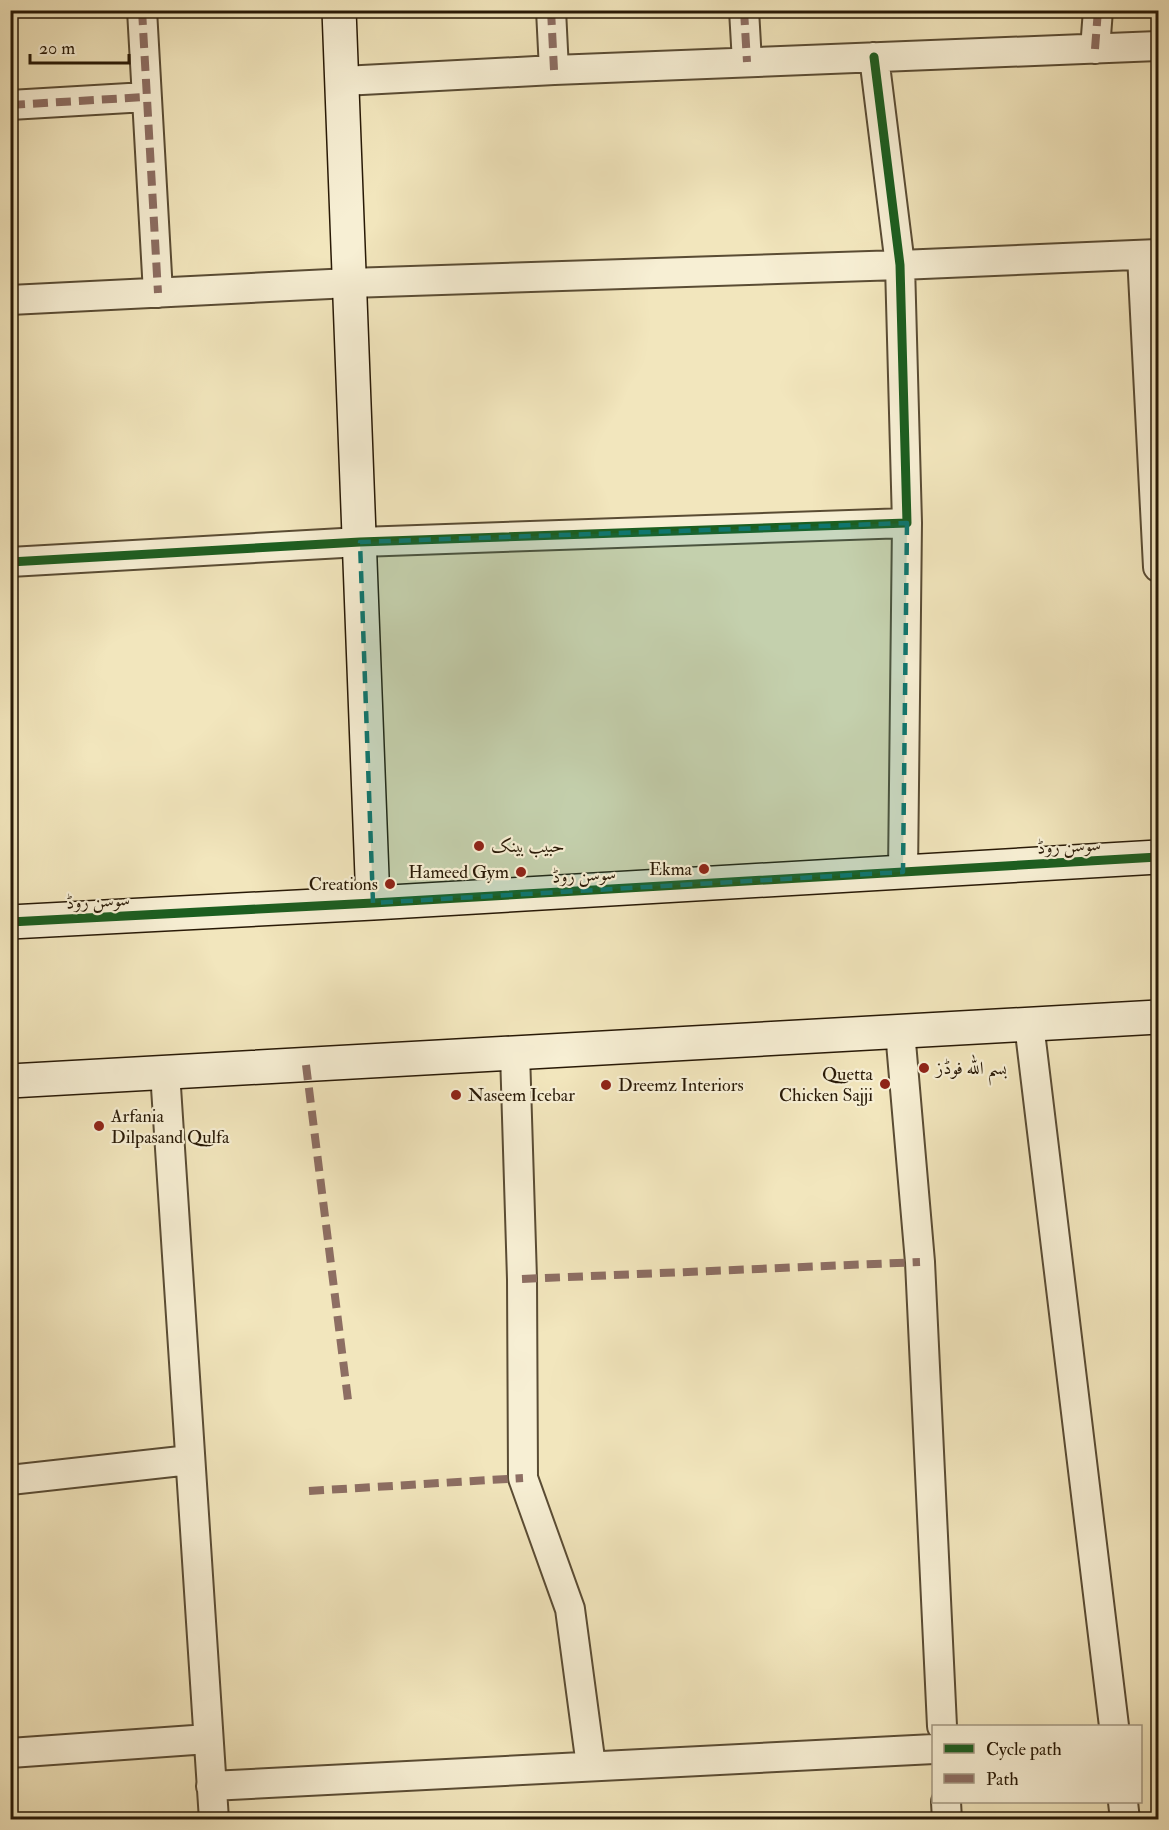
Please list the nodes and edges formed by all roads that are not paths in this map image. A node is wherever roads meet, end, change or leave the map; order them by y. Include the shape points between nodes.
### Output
1 (142, 10) edge
2 (339, 10) edge
3 (551, 10) edge
4 (744, 10) edge
5 (1098, 10) edge
6 (1158, 46) edge
7 (1095, 49) junction
8 (874, 57) junction
9 (747, 62) junction
10 (554, 70) junction
11 (343, 81) junction
12 (146, 97) junction
13 (10, 105) edge
14 (1150, 254) edge
15 (900, 265) junction
16 (350, 283) junction
17 (158, 293) junction
18 (10, 300) edge
19 (907, 523) junction
20 (360, 542) junction
21 (10, 562) edge
22 (1158, 567) edge
23 (1158, 857) edge
24 (903, 872) junction
25 (373, 903) junction
26 (10, 922) edge
27 (1158, 1017) edge
28 (1029, 1024) junction
29 (900, 1031) junction
30 (515, 1053) junction
31 (165, 1072) junction
32 (10, 1081) edge
33 (190, 1460) junction
34 (10, 1480) edge
35 (942, 1725) edge
36 (1114, 1725) edge
37 (208, 1739) junction
38 (932, 1749) edge
39 (10, 1753) edge
40 (591, 1766) junction
41 (211, 1786) junction
42 (946, 1803) edge
43 (1123, 1803) edge
44 (214, 1820) edge
45 (947, 1820) edge
46 (1125, 1820) edge

1 - 12 street
2 - 11 street
3 - 10 street
4 - 9 street
5 - 7 street
6 - 7 street
7 - 8 street
8 - 9 street
8 - 15 street
9 - 10 street
10 - 11 street
11 - 16 street
12 - 13 street
12 - 17 street
14 - 15 street
14 - 22 street
15 - 16 street
15 - 19 street
16 - 17 street
16 - 20 street
17 - 18 street
19 - 20 street
19 - 24 street
20 - 21 street
20 - 25 street
23 - 24 street, سوسن روڈ
24 - 25 street, سوسن روڈ
25 - 26 street, سوسن روڈ
27 - 28 street
28 - 29 street
28 - 36 street
29 - 30 street
29 - 35 street via 920,1262
30 - 31 street
30 - 40 street via 523,1478 570,1609
31 - 32 street
31 - 33 street
33 - 34 street
33 - 37 street
37 - 39 street
37 - 41 street
38 - 40 street
40 - 41 street
41 - 44 street
42 - 45 street
43 - 46 street

